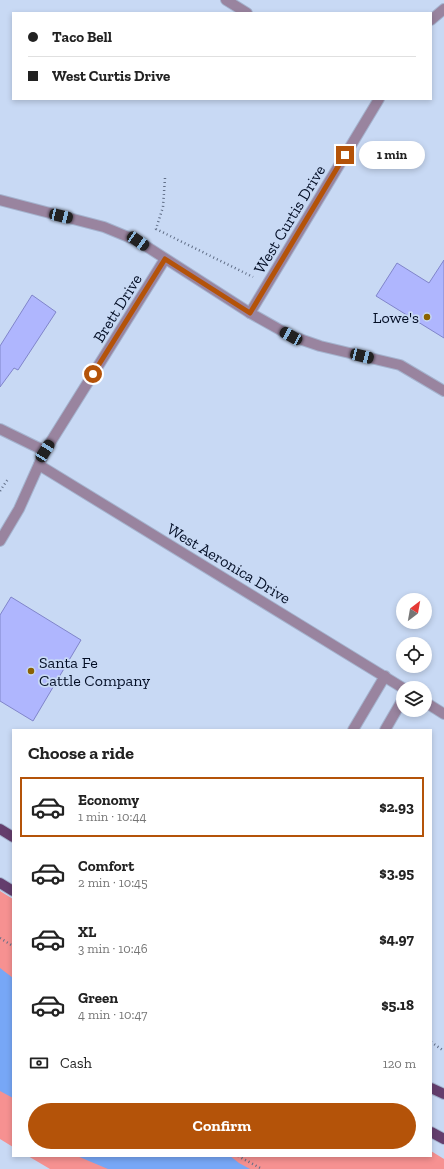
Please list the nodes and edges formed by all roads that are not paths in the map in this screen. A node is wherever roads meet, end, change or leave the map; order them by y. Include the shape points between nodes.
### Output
1 (226, 0) edge
2 (444, 9) edge
3 (245, 12) edge
4 (432, 19) edge
5 (374, 101) edge
6 (0, 200) edge
7 (165, 259) junction
8 (250, 313) junction
9 (444, 391) edge
10 (0, 429) edge
11 (45, 451) junction
12 (39, 465) junction
13 (0, 541) edge
14 (385, 676) junction
15 (396, 683) edge
16 (432, 706) edge
17 (396, 711) edge
18 (444, 714) edge
19 (354, 729) edge
20 (386, 729) edge
21 (0, 828) edge
22 (12, 836) edge
23 (0, 883) edge
24 (12, 890) edge
25 (432, 1088) edge
26 (444, 1094) edge
27 (432, 1133) edge
28 (444, 1139) edge

1 - 3 street
2 - 4 street
5 - 8 street, West Curtis Drive
6 - 7 street via 104,227 138,241
7 - 8 street
7 - 11 street, Brett Drive
8 - 9 street via 291,336 320,346 400,365
10 - 11 street
11 - 12 street, Brett Drive
12 - 13 street, Brett Drive via 19,509
12 - 14 street, West Aeronica Drive
14 - 15 street, West Aeronica Drive
14 - 19 street
16 - 18 street
17 - 20 street
21 - 22 main road
23 - 24 main road
25 - 26 main road
27 - 28 main road

